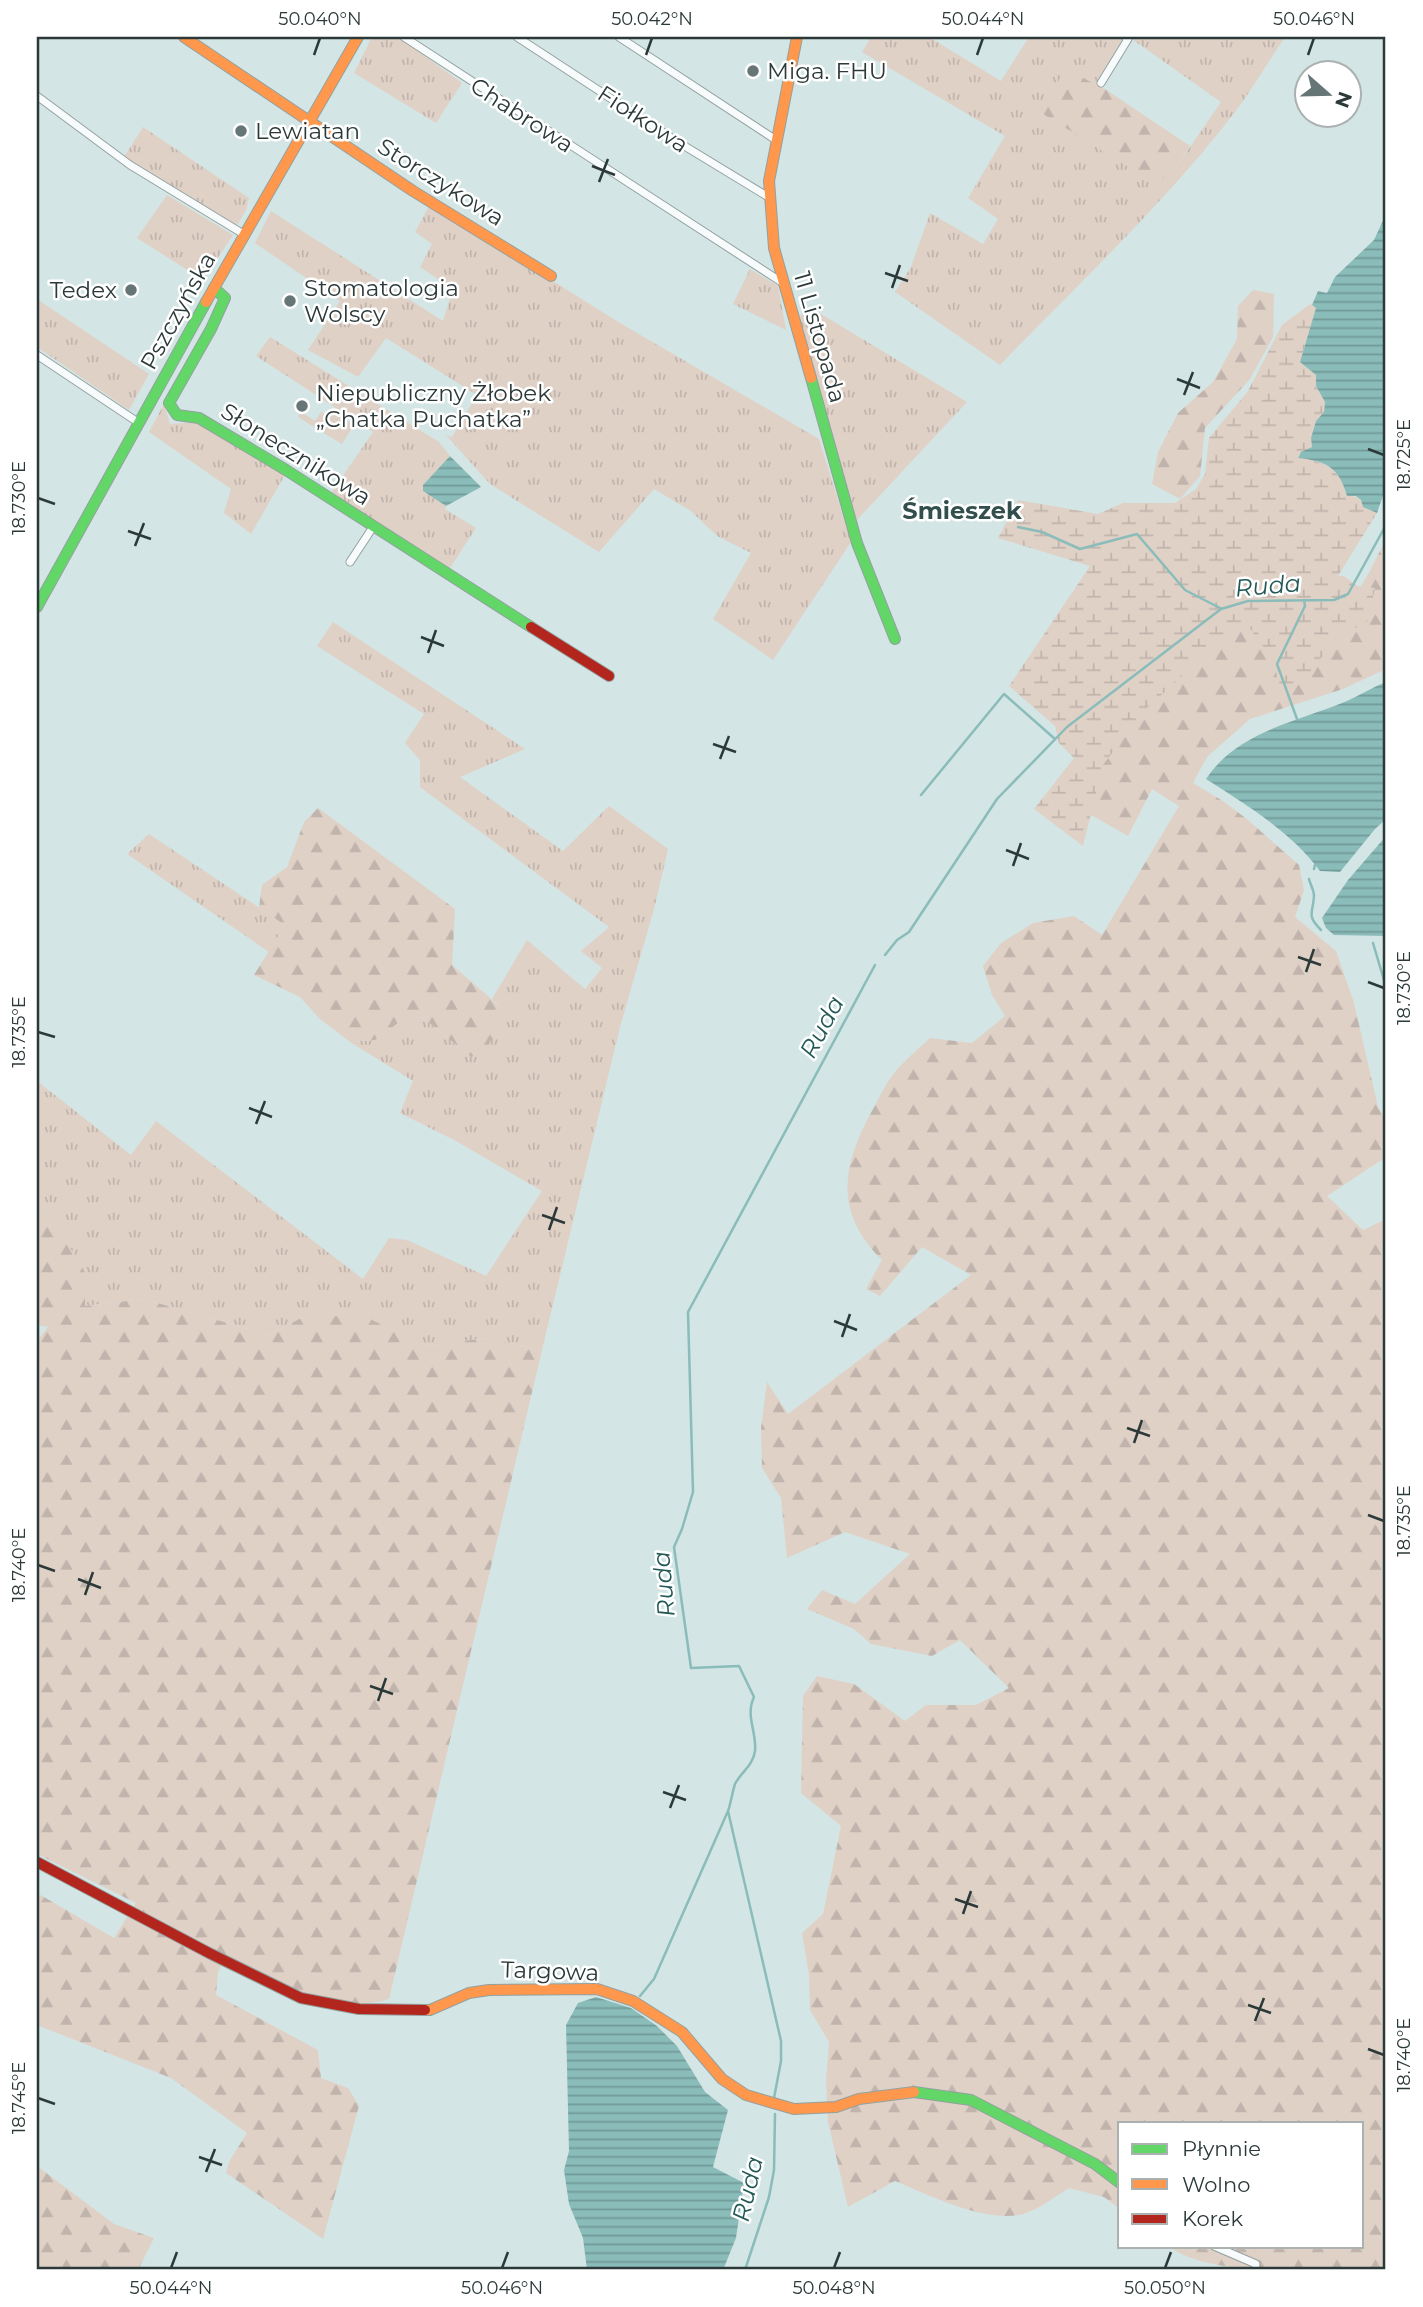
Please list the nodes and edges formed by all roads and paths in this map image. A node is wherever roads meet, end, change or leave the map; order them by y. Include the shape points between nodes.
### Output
1 (184, 37) edge
2 (358, 37) edge
3 (404, 37) edge
4 (517, 37) edge
5 (619, 37) edge
6 (797, 37) edge
7 (1125, 37) edge
8 (1101, 83) dead end
9 (37, 96) edge
10 (309, 123) junction
11 (776, 139) junction
12 (770, 198) junction
13 (245, 235) junction
14 (551, 276) dead end
15 (783, 283) junction
16 (214, 288) junction
17 (37, 355) edge
18 (139, 423) junction
19 (373, 527) junction
20 (350, 562) dead end
21 (37, 607) edge
22 (895, 639) dead end
23 (609, 676) dead end
24 (37, 1862) edge
25 (1118, 2181) edge
26 (1219, 2248) edge
27 (1255, 2270) edge

1 - 10 street, Storczykowa
2 - 10 street, Pszczyńska
3 - 15 street, Chabrowa
4 - 12 street, Fiołkowa
5 - 11 street
6 - 11 street, 11 Listopada
7 - 8 street via 1128,39
9 - 13 street via 130,165
10 - 13 street, Pszczyńska
10 - 14 street, Storczykowa
11 - 12 street, 11 Listopada
12 - 15 street, 11 Listopada via 774,248
13 - 16 street, Pszczyńska
15 - 22 street, 11 Listopada via 857,543
16 - 18 street, Pszczyńska
16 - 19 street, Słonecznikowa via 225,298 169,403 177,415 199,418
17 - 18 street
18 - 21 street, Pszczyńska
19 - 20 street, Słonecznikowa
19 - 23 street, Słonecznikowa
24 - 25 street, Targowa via 301,1998 359,2009 430,2010 469,1993 489,1990 597,1989 633,2001 682,2032 722,2079 746,2095 794,2109 836,2107 909,2091 971,2100 1095,2164
26 - 27 street via 1256,2264

